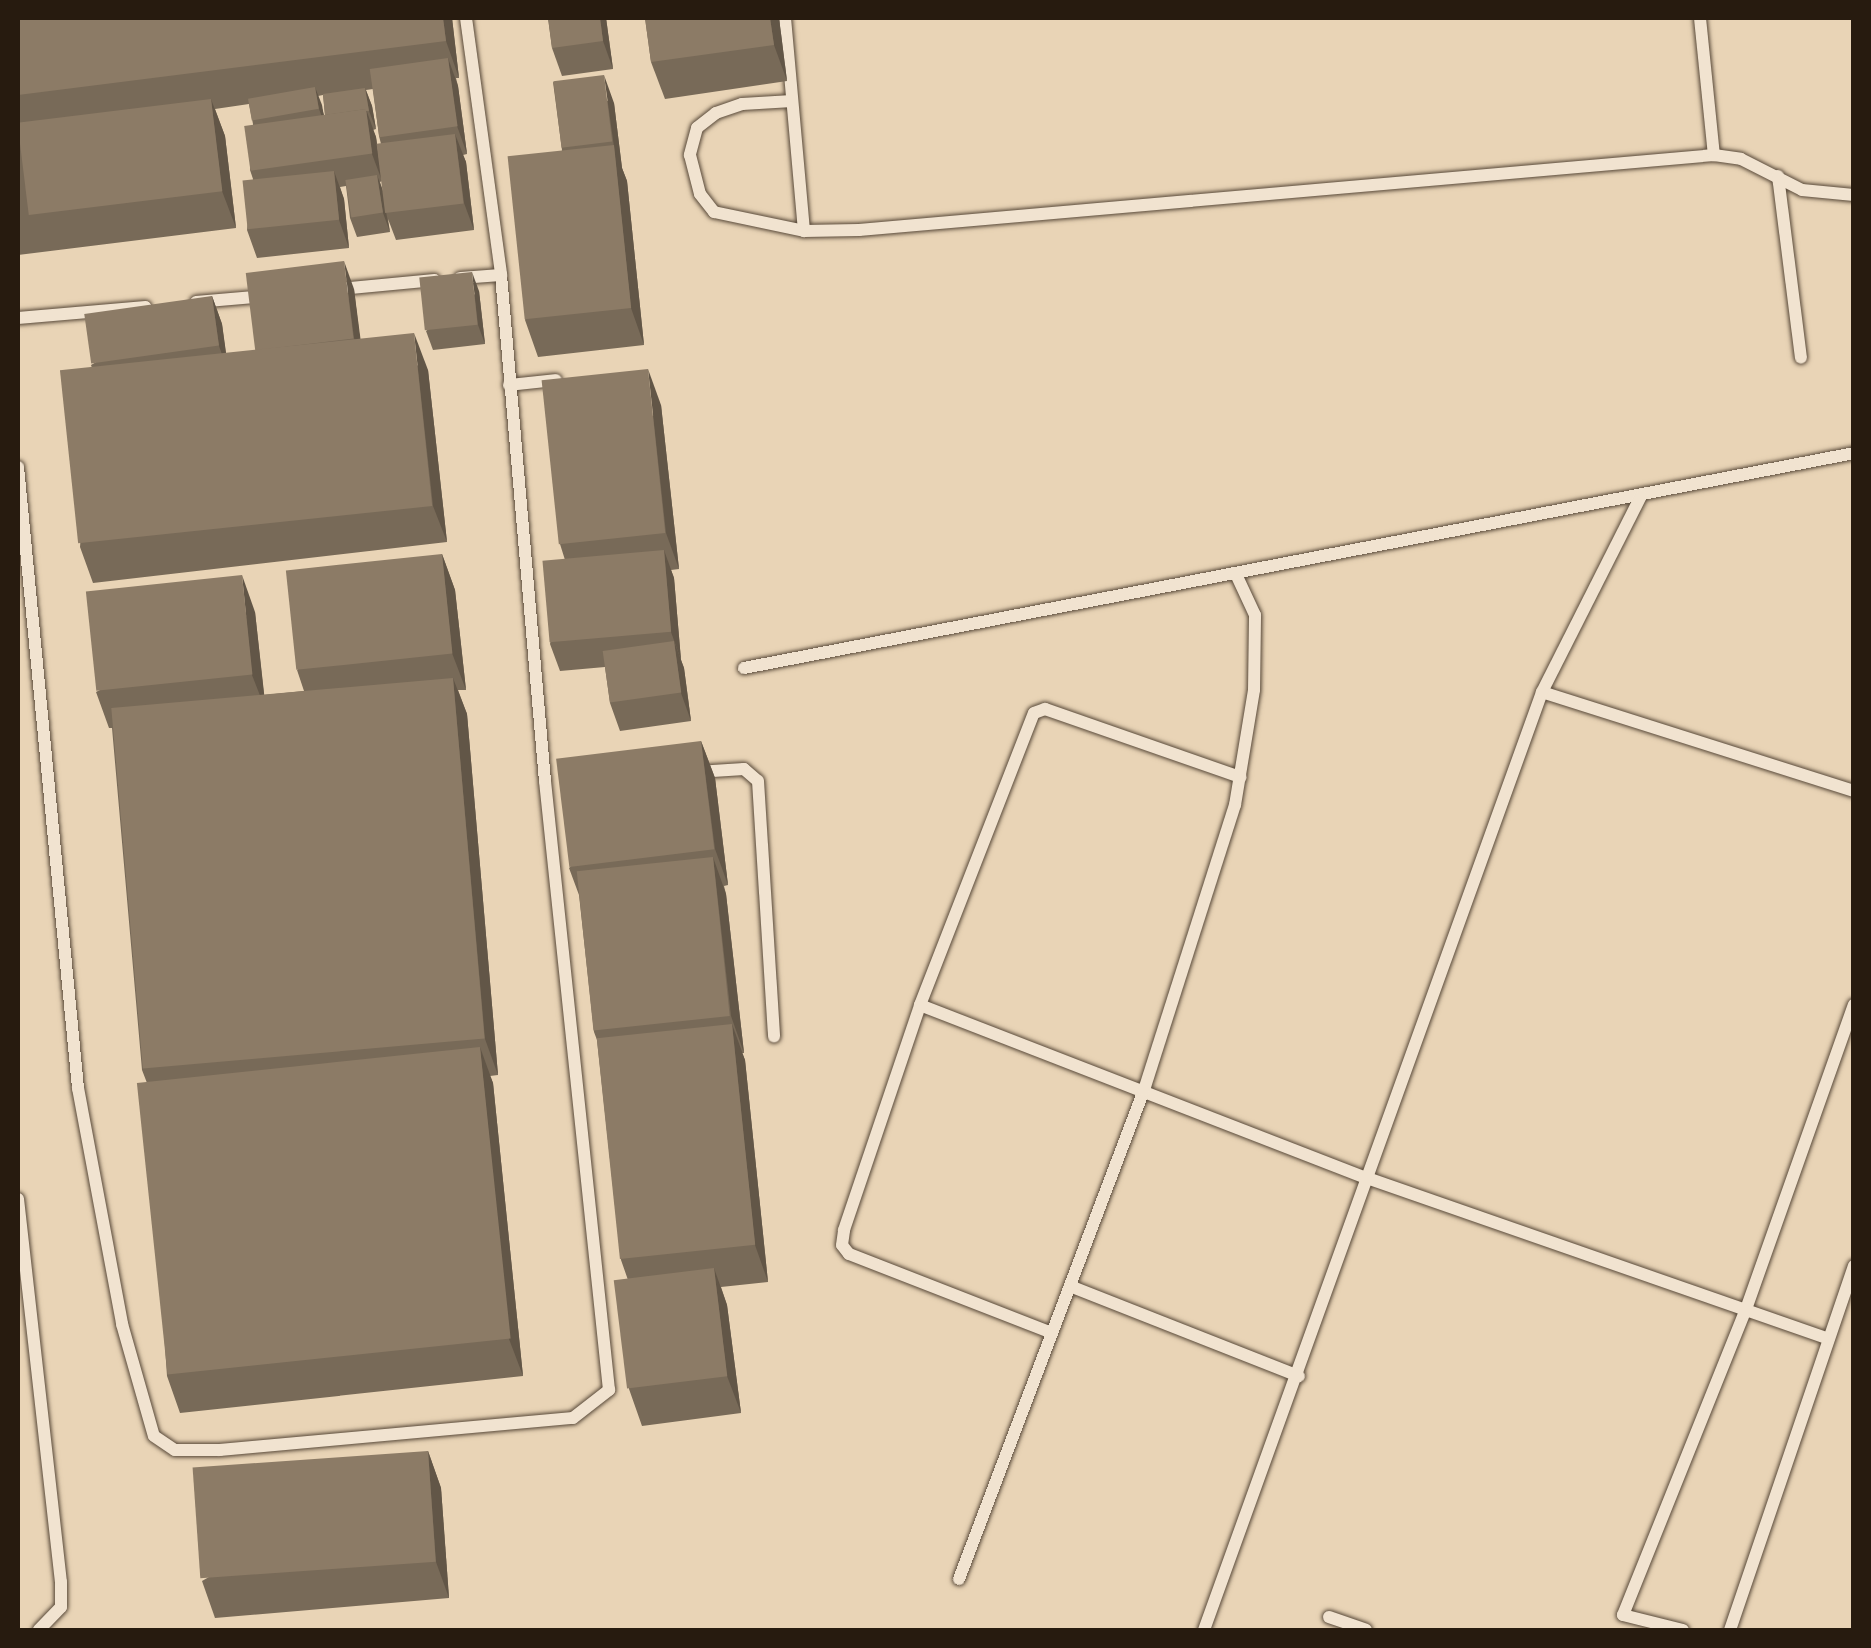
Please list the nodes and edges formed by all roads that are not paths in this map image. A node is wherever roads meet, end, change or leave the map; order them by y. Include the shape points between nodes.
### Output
1 (466, 18) edge
2 (785, 18) edge
3 (1700, 18) edge
4 (792, 101) junction
5 (1714, 155) junction
6 (1778, 176) junction
7 (1854, 195) edge
8 (804, 231) junction
9 (500, 275) junction
10 (332, 290) edge
11 (273, 295) edge
12 (175, 304) edge
13 (155, 306) edge
14 (18, 318) edge
15 (1801, 358) dead end
16 (566, 378) edge
17 (509, 385) junction
18 (1854, 453) edge
19 (18, 467) edge
20 (1641, 496) junction
21 (1236, 574) junction
22 (744, 668) dead end
23 (1542, 692) junction
24 (689, 772) edge
25 (1240, 777) junction
26 (563, 780) edge
27 (545, 782) junction
28 (1854, 790) edge
29 (920, 1005) junction
30 (1854, 1005) edge
31 (1850, 1024) edge
32 (774, 1036) dead end
33 (1144, 1090) junction
34 (1367, 1178) junction
35 (18, 1199) edge
36 (1854, 1266) edge
37 (1070, 1286) junction
38 (1746, 1312) junction
39 (1052, 1333) junction
40 (1826, 1338) junction
41 (1299, 1376) junction
42 (960, 1579) dead end
43 (1624, 1615) junction
44 (1330, 1617) dead end
45 (39, 1630) edge
46 (1204, 1630) edge
47 (1366, 1630) edge
48 (1617, 1630) edge
49 (1683, 1630) edge
50 (1730, 1630) edge

1 - 9 lane
2 - 4 lane
3 - 5 lane
4 - 8 lane
4 - 8 lane via 716,113 696,128 690,155 700,194 714,212
5 - 6 lane
5 - 8 lane
6 - 7 lane via 1802,190
6 - 15 lane
9 - 10 lane
9 - 17 lane
11 - 12 lane
13 - 14 lane
16 - 17 lane
17 - 27 lane
18 - 20 lane
19 - 27 lane via 78,1088 122,1324 154,1436 175,1450 573,1418 610,1390
20 - 21 lane
20 - 23 lane
21 - 22 lane
21 - 25 lane via 1255,615 1254,690
23 - 28 lane
23 - 34 lane
24 - 32 lane via 744,770 758,781
25 - 29 lane via 1045,709 1034,713
25 - 33 lane
26 - 27 lane
29 - 33 lane
29 - 39 lane via 842,1245 850,1254
30 - 31 lane
31 - 38 lane
33 - 34 lane
33 - 37 lane
34 - 38 lane
34 - 41 lane
35 - 45 lane via 62,1582 61,1607
36 - 40 lane
37 - 39 lane
37 - 41 lane
38 - 40 lane
38 - 43 lane
39 - 42 lane
40 - 50 lane
41 - 46 lane
43 - 48 lane
43 - 49 lane
44 - 47 lane

